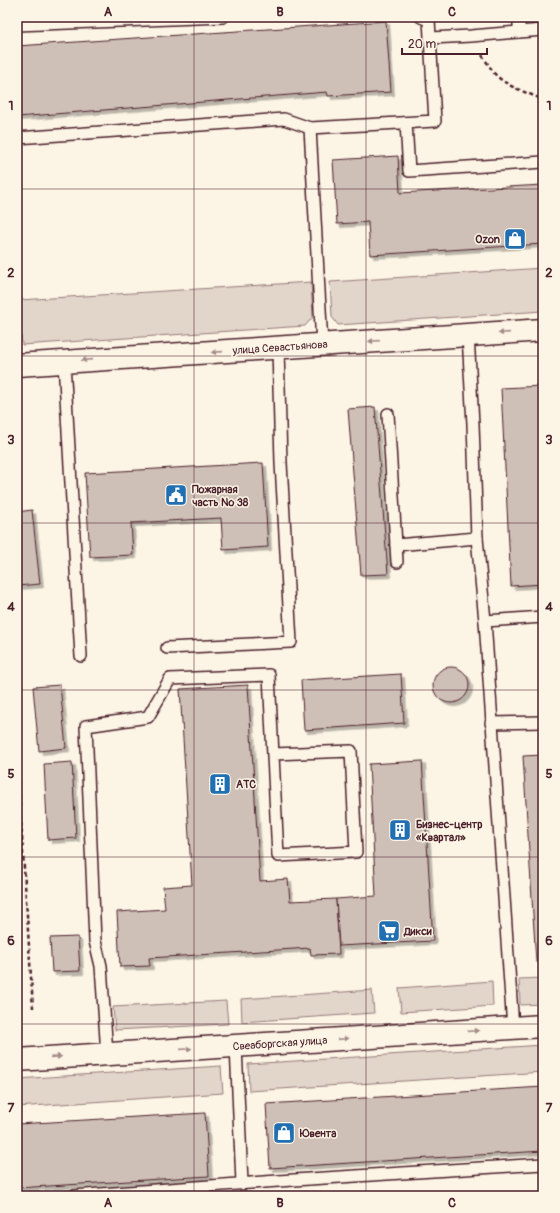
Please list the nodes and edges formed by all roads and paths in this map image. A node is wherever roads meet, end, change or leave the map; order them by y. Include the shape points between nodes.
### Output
1 (223, 17) edge
2 (421, 17) edge
3 (518, 17) edge
4 (22, 22) edge
5 (543, 30) edge
6 (519, 32) junction
7 (475, 36) junction
8 (430, 38) junction
9 (543, 100) edge
10 (406, 123) junction
11 (310, 128) junction
12 (17, 138) edge
13 (543, 162) edge
14 (543, 330) edge
15 (468, 335) junction
16 (322, 345) junction
17 (278, 348) junction
18 (64, 362) junction
19 (17, 365) edge
20 (388, 414) dead end
21 (477, 538) junction
22 (396, 545) junction
23 (397, 562) dead end
24 (543, 617) edge
25 (485, 621) junction
26 (167, 648) dead end
27 (81, 656) dead end
28 (543, 722) edge
29 (492, 723) junction
30 (273, 754) junction
31 (17, 760) edge
32 (33, 1008) dead end
33 (543, 1026) edge
34 (512, 1028) junction
35 (236, 1046) junction
36 (107, 1054) junction
37 (17, 1060) edge
38 (543, 1164) edge
39 (242, 1184) junction
40 (74, 1196) edge

1 - 4 lane
2 - 8 lane via 429,20
3 - 6 lane
5 - 6 lane
6 - 7 lane
7 - 8 lane
7 - 9 path via 476,47 500,79
8 - 10 lane via 435,121
10 - 11 lane
10 - 13 lane via 409,170
11 - 12 lane via 284,119
11 - 16 lane
14 -> 15 street, улица Севастьянова
15 -> 16 street, улица Севастьянова
15 - 21 lane
16 - 17 street, улица Севастьянова
17 -> 18 street, улица Севастьянова
17 - 26 lane via 281,463 291,642
18 - 19 street, улица Севастьянова
18 - 27 lane
20 - 22 lane
21 - 22 lane
21 - 25 lane
22 - 23 lane
24 - 25 lane
25 - 29 lane
28 - 29 lane
29 - 34 lane
30 - 30 lane via 278,856 356,852 351,751
30 - 36 lane via 269,675 170,679 148,717 86,726 95,941 101,966
31 - 32 path
33 - 34 street, Свеаборгская улица
35 -> 34 street, Свеаборгская улица
36 -> 35 street, Свеаборгская улица
35 - 39 lane
37 -> 36 street, Свеаборгская улица
38 - 39 lane
39 - 40 lane

